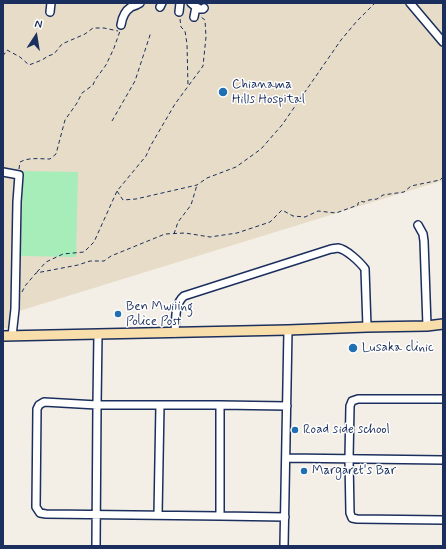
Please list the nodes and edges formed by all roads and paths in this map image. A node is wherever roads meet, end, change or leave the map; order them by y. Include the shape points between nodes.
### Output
1 (51, 3) edge
2 (126, 3) edge
3 (140, 3) edge
4 (180, 3) edge
5 (375, 3) edge
6 (410, 3) edge
7 (198, 7) edge
8 (50, 12) dead end
9 (179, 12) joint
10 (124, 14) junction
11 (194, 17) dead end
12 (121, 28) junction
13 (151, 32) dead end
14 (443, 42) edge
15 (3, 56) edge
16 (188, 86) junction
17 (112, 121) dead end
18 (3, 172) edge
19 (19, 175) junction
20 (443, 178) edge
21 (197, 185) junction
22 (117, 192) junction
23 (418, 225) dead end
24 (174, 234) junction
25 (36, 273) junction
26 (22, 292) dead end
27 (443, 324) edge
28 (427, 326) junction
29 (367, 327) junction
30 (288, 330) junction
31 (175, 333) junction
32 (98, 334) junction
33 (7, 336) edge
34 (443, 399) edge
35 (96, 405) junction
36 (160, 405) junction
37 (220, 405) junction
38 (287, 406) junction
39 (286, 458) junction
40 (349, 460) junction
41 (443, 460) edge
42 (96, 515) junction
43 (158, 515) junction
44 (220, 516) junction
45 (285, 517) junction
46 (443, 520) edge
47 (96, 546) edge
48 (284, 546) edge

1 - 8 street
2 - 10 street
3 - 10 street
4 - 9 street
5 - 21 path via 341,40 282,125 261,148 236,167 207,178
6 - 14 street
7 - 11 street
7 - 16 path via 200,17 205,20 206,29 203,66
9 - 16 path via 181,27 185,32
10 - 12 street
12 - 15 path via 93,28 62,44 54,54 29,65 7,50
12 - 19 path via 106,65 93,85 82,93 65,120 56,154 50,159 30,158 20,162
13 - 17 path via 135,81
16 - 22 path via 146,156
18 - 19 street
19 - 33 street via 15,309
20 - 24 path via 411,186 404,192 360,201 358,205 336,213 318,211 305,217 293,216 282,210 270,222 237,233 210,237
21 - 22 path via 136,199 123,200
21 - 24 path via 191,205 178,222
22 - 25 path via 94,242 84,252 63,254 46,262
23 - 28 street via 424,241
24 - 25 path via 164,234 104,261 90,261
25 - 26 path
27 - 28 main road
28 - 29 main road
29 - 30 main road
29 - 31 street via 365,269 361,263 338,248 184,296 177,304
30 - 31 main road
30 - 38 street
31 - 32 main road
32 - 33 main road
32 - 35 street
34 - 40 street via 352,401
35 - 36 street
35 - 42 street
35 - 42 street via 44,402 39,405 36,507 40,513 46,514
36 - 37 street
36 - 43 street
37 - 38 street
37 - 44 street
38 - 39 street
39 - 40 street
39 - 45 street
40 - 41 street
40 - 46 street via 352,518
42 - 43 street
42 - 47 street
43 - 44 street
44 - 45 street
45 - 48 street

